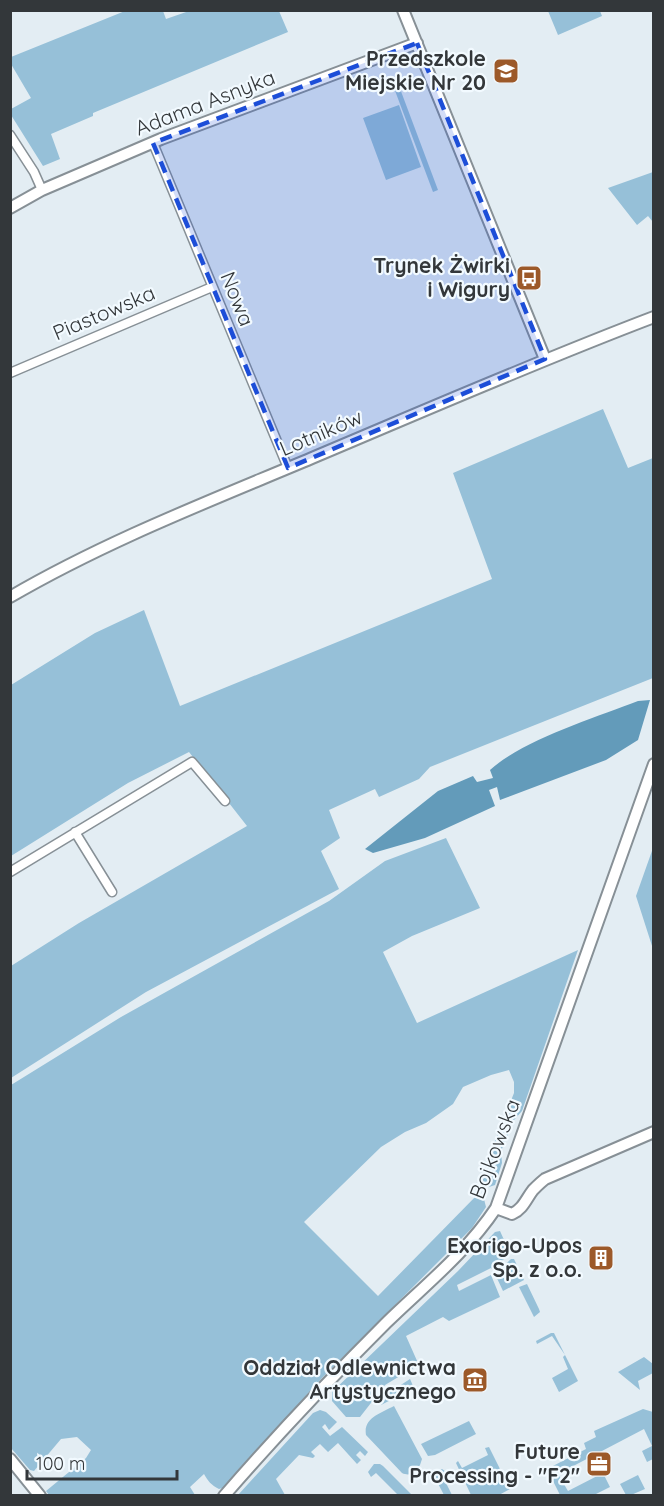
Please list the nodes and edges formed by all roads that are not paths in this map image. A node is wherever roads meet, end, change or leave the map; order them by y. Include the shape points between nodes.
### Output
1 (403, 10) edge
2 (417, 43) junction
3 (10, 135) edge
4 (153, 143) junction
5 (42, 190) junction
6 (10, 208) edge
7 (212, 287) junction
8 (654, 317) edge
9 (545, 358) junction
10 (10, 373) edge
11 (288, 468) junction
12 (10, 597) edge
13 (654, 764) edge
14 (225, 801) dead end
15 (75, 832) junction
16 (10, 872) edge
17 (112, 892) dead end
18 (654, 1132) edge
19 (496, 1208) junction
20 (10, 1459) edge
21 (40, 1496) edge
22 (224, 1496) edge

1 - 2 street
2 - 4 street, Adama Asnyka
2 - 9 street
3 - 5 street
4 - 5 street, Adama Asnyka
4 - 7 street, Nowa
5 - 6 street, Adama Asnyka
7 - 10 street, Piastowska
7 - 11 street, Nowa
8 - 9 street, Lotników
9 - 11 street, Lotników
11 - 12 street, Lotników via 102,548
13 - 19 street, Bojkowska
14 - 15 street via 192,762
15 - 16 street
15 - 17 street
18 - 19 street via 545,1179 516,1213
19 - 22 street, Bojkowska via 462,1252 316,1394
20 - 21 street

